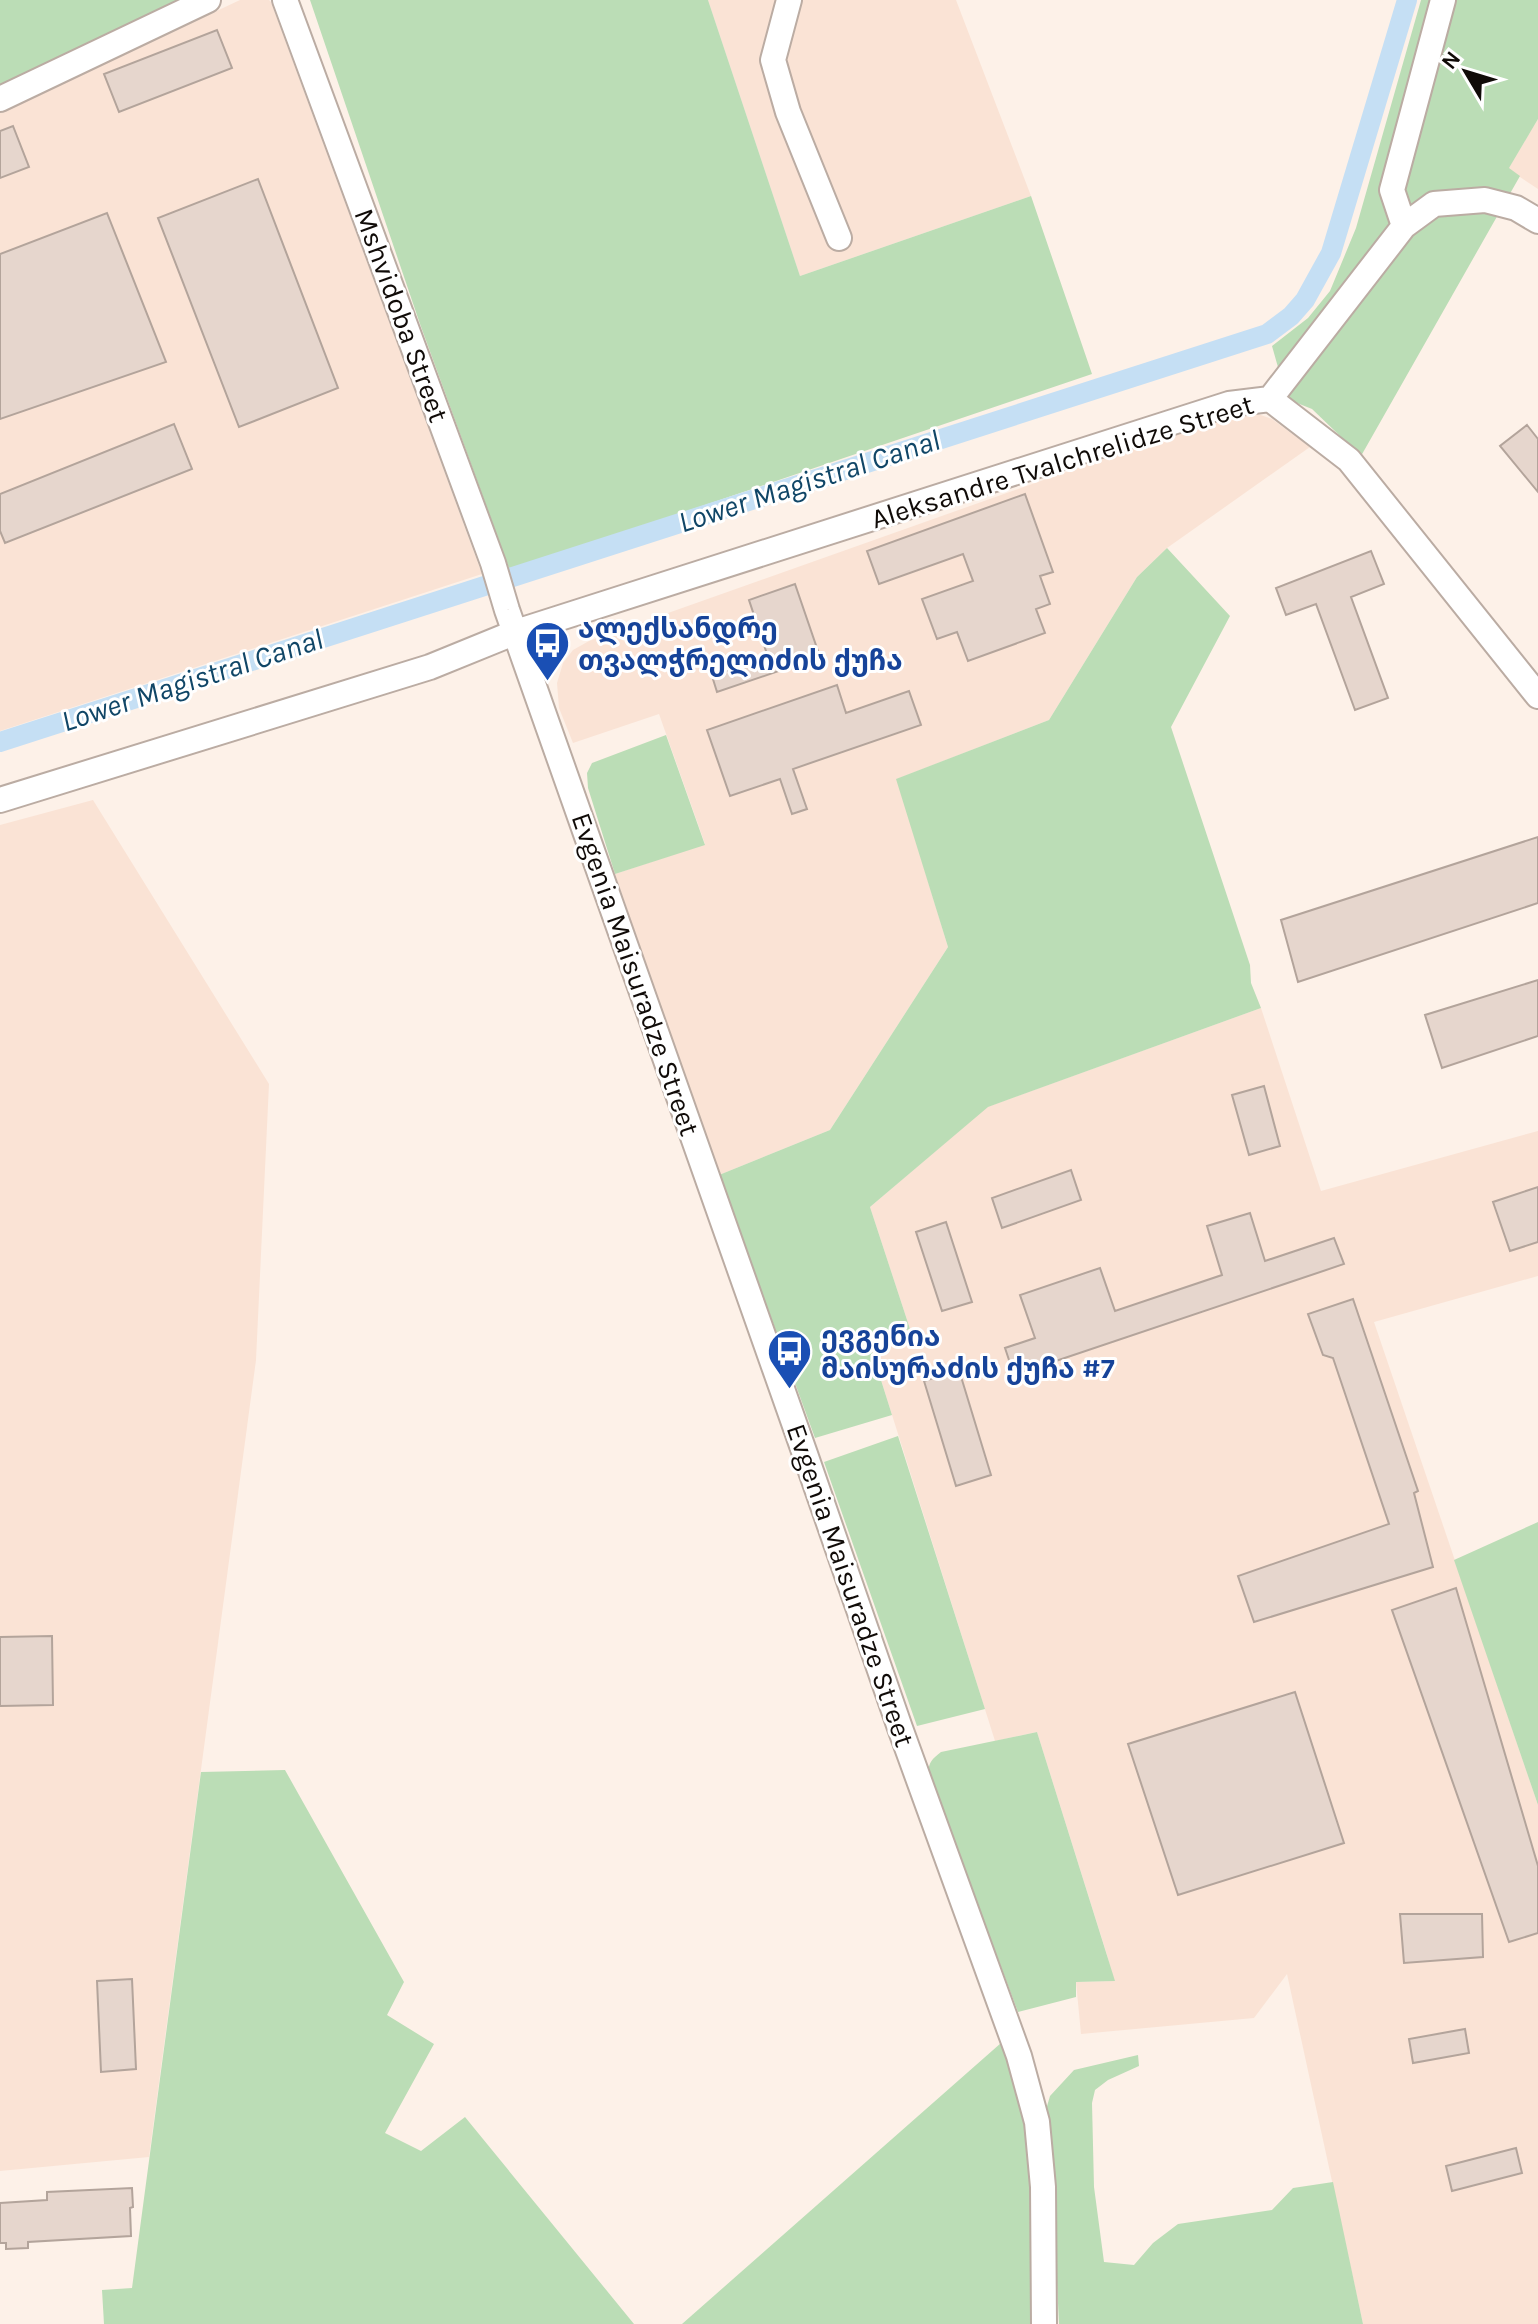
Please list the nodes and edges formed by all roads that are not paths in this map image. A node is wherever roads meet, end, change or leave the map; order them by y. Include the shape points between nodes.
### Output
1 (208, 0) edge
2 (285, 0) edge
3 (789, 0) edge
4 (1443, 0) edge
5 (0, 99) edge
6 (1538, 221) edge
7 (1404, 226) junction
8 (839, 238) dead end
9 (1270, 399) junction
10 (512, 621) junction
11 (1538, 696) edge
12 (0, 800) edge
13 (1044, 2324) edge

1 - 5 street
2 - 10 street, Mshvidoba Street
3 - 8 street via 773,60 788,112
4 - 7 street via 1392,190
6 - 7 street via 1485,200 1434,204
7 - 9 street
9 - 10 street, Aleksandre Tvalchrelidze Street via 1229,404
9 - 11 street, Aleksandre Tvalchrelidze Street via 1349,460
10 - 12 street, Aleksandre Tvalchrelidze Street via 430,667
10 - 13 street, Evgenia Maisuradze Street via 1019,2056 1037,2122

